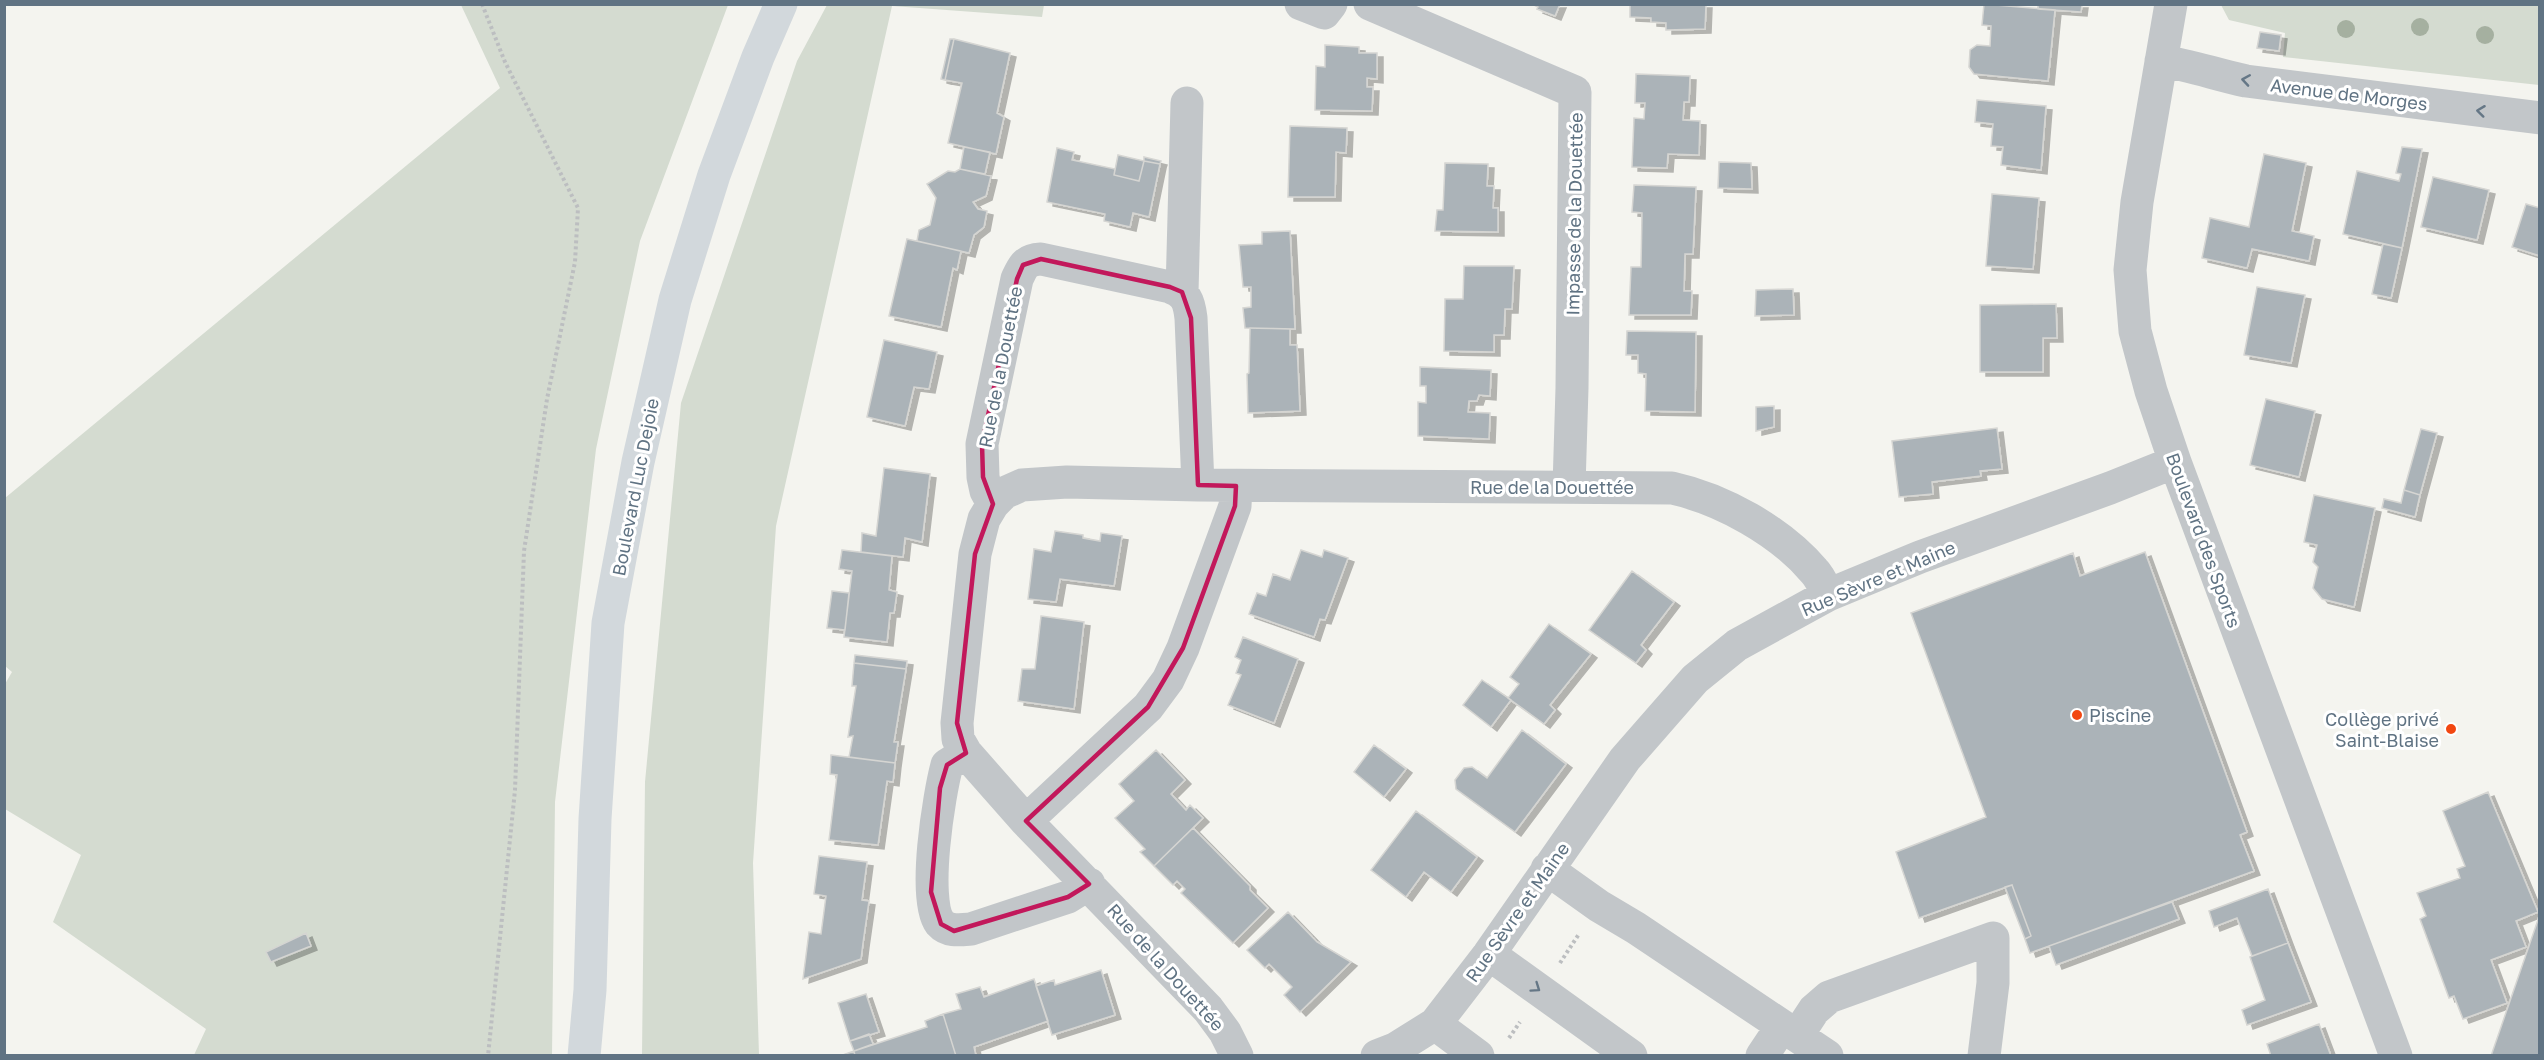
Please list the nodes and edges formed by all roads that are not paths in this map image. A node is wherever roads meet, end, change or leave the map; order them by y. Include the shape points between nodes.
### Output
1 (781, 4) edge
2 (1301, 4) edge
3 (1331, 4) edge
4 (1370, 4) edge
5 (2171, 4) edge
6 (2161, 61) junction
7 (1187, 103) dead end
8 (2540, 118) edge
9 (1182, 292) junction
10 (2175, 462) junction
11 (1198, 485) junction
12 (1236, 486) junction
13 (1569, 487) junction
14 (993, 504) junction
15 (1828, 595) junction
16 (966, 753) junction
17 (1026, 820) junction
18 (1547, 869) junction
19 (1089, 884) junction
20 (1488, 954) junction
21 (590, 990) junction
22 (1435, 1024) junction
23 (1789, 1031) junction
24 (584, 1056) edge
25 (597, 1056) edge
26 (1237, 1056) edge
27 (1377, 1056) edge
28 (1478, 1056) edge
29 (1631, 1056) edge
30 (1762, 1056) edge
31 (1827, 1056) edge
32 (1984, 1056) edge
33 (2396, 1056) edge

1 - 21 main road, Boulevard Luc Dejoie via 714,175 675,300 638,462 609,623 595,819
2 - 3 street via 1324,13
4 - 13 street, Impasse de la Douettée via 1575,93
5 - 6 street, Boulevard des Sports
8 -> 6 street, Avenue de Morges via 2246,81
6 - 10 street, Boulevard des Sports via 2137,202 2130,270 2136,331
7 - 9 street
9 - 11 street via 1189,303 1191,318
9 - 14 street, Rue de la Douettée via 1041,259 1023,265 982,444 983,477
10 - 15 street, Rue Sèvre et Maine
10 - 33 street, Boulevard des Sports
11 - 12 street, Rue de la Douettée
11 - 14 street, Rue de la Douettée via 1041,482 1022,485
12 - 13 street, Rue de la Douettée
12 - 17 street via 1235,506 1184,648 1168,680 1148,707
13 - 15 street, Rue de la Douettée via 1672,488 1700,494 1790,546 1816,573
14 - 16 street, Rue de la Douettée via 984,519 975,554 970,599 957,723 958,739
15 - 18 street, Rue Sèvre et Maine via 1737,645 1695,679 1625,759
16 - 17 street, Rue de la Douettée
16 - 19 street via 947,765 940,788 931,892 933,909 941,924 954,931 971,929 1068,897
17 - 19 street, Rue de la Douettée
18 - 20 street, Rue Sèvre et Maine
18 - 23 street
19 - 26 street, Rue de la Douettée via 1208,1009
20 - 22 street, Rue Sèvre et Maine
20 -> 29 street
21 - 24 main road, Boulevard Luc Dejoie
21 - 25 main road, Boulevard Luc Dejoie
22 - 27 street, Rue Sèvre et Maine
22 - 28 street
23 - 30 street
23 - 31 street
23 - 32 street via 1829,997 1993,938 1993,983

